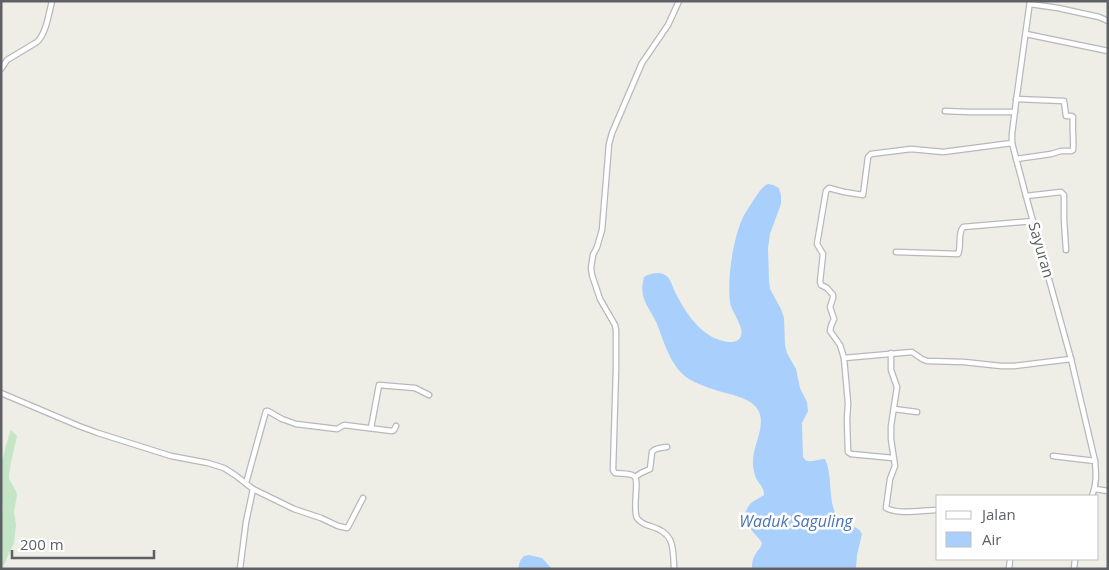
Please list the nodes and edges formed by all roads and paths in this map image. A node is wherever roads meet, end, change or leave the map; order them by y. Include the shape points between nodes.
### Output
1 (52, 1) edge
2 (679, 1) edge
3 (1030, 2) edge
4 (1108, 21) edge
5 (1026, 34) junction
6 (1108, 51) edge
7 (1, 69) edge
8 (1016, 99) junction
9 (945, 111) dead end
10 (1015, 112) junction
11 (1012, 142) junction
12 (1016, 159) junction
13 (1026, 196) junction
14 (1033, 221) junction
15 (1066, 250) dead end
16 (896, 252) dead end
17 (891, 354) junction
18 (844, 358) junction
19 (1071, 359) junction
20 (1, 393) edge
21 (430, 395) dead end
22 (894, 409) junction
23 (917, 412) dead end
24 (396, 426) dead end
25 (371, 428) junction
26 (667, 447) dead end
27 (1053, 456) dead end
28 (894, 458) junction
29 (1095, 461) junction
30 (635, 477) junction
31 (246, 483) junction
32 (253, 489) junction
33 (1095, 489) junction
34 (1108, 491) edge
35 (1092, 495) edge
36 (362, 498) dead end
37 (936, 510) edge
38 (240, 569) edge
39 (674, 569) edge

1 - 7 street via 40,39 7,60
2 - 30 street via 642,63 612,133 607,157 602,230 591,268 600,299 616,330 613,470
3 - 4 street
3 - 5 street, Sayuran
5 - 6 street
5 - 8 street, Sayuran
8 - 10 street, Sayuran
8 - 12 street via 1064,101 1066,116 1073,117 1074,143 1071,151
9 - 10 street
10 - 11 street, Sayuran
11 - 12 street, Sayuran
11 - 18 street via 943,152 912,149 873,153 868,157 863,195 826,190 817,244 823,254 820,284 833,295 830,307 834,317 830,331
12 - 13 street, Sayuran
13 - 14 street, Sayuran
13 - 15 street via 1063,193
14 - 16 street via 963,227 958,254
14 - 19 street, Sayuran
17 - 18 street
17 - 19 street via 912,352 928,361 1001,366
17 - 22 street via 891,370 897,387
18 - 28 street via 848,452
19 - 29 street, Sayuran
20 - 31 street via 107,436 220,467
21 - 25 street via 415,388 379,385
22 - 23 street
22 - 28 street via 891,426
24 - 25 street via 392,432
25 - 31 street via 343,425 337,429 296,424 266,411
26 - 30 street via 654,449 650,469
27 - 29 street
28 - 37 street via 887,509
29 - 33 street, Sayuran
30 - 39 street via 636,517 669,536
31 - 32 street
32 - 36 street via 294,509 347,528
32 - 38 street
33 - 34 street
33 - 35 street, Sayuran

